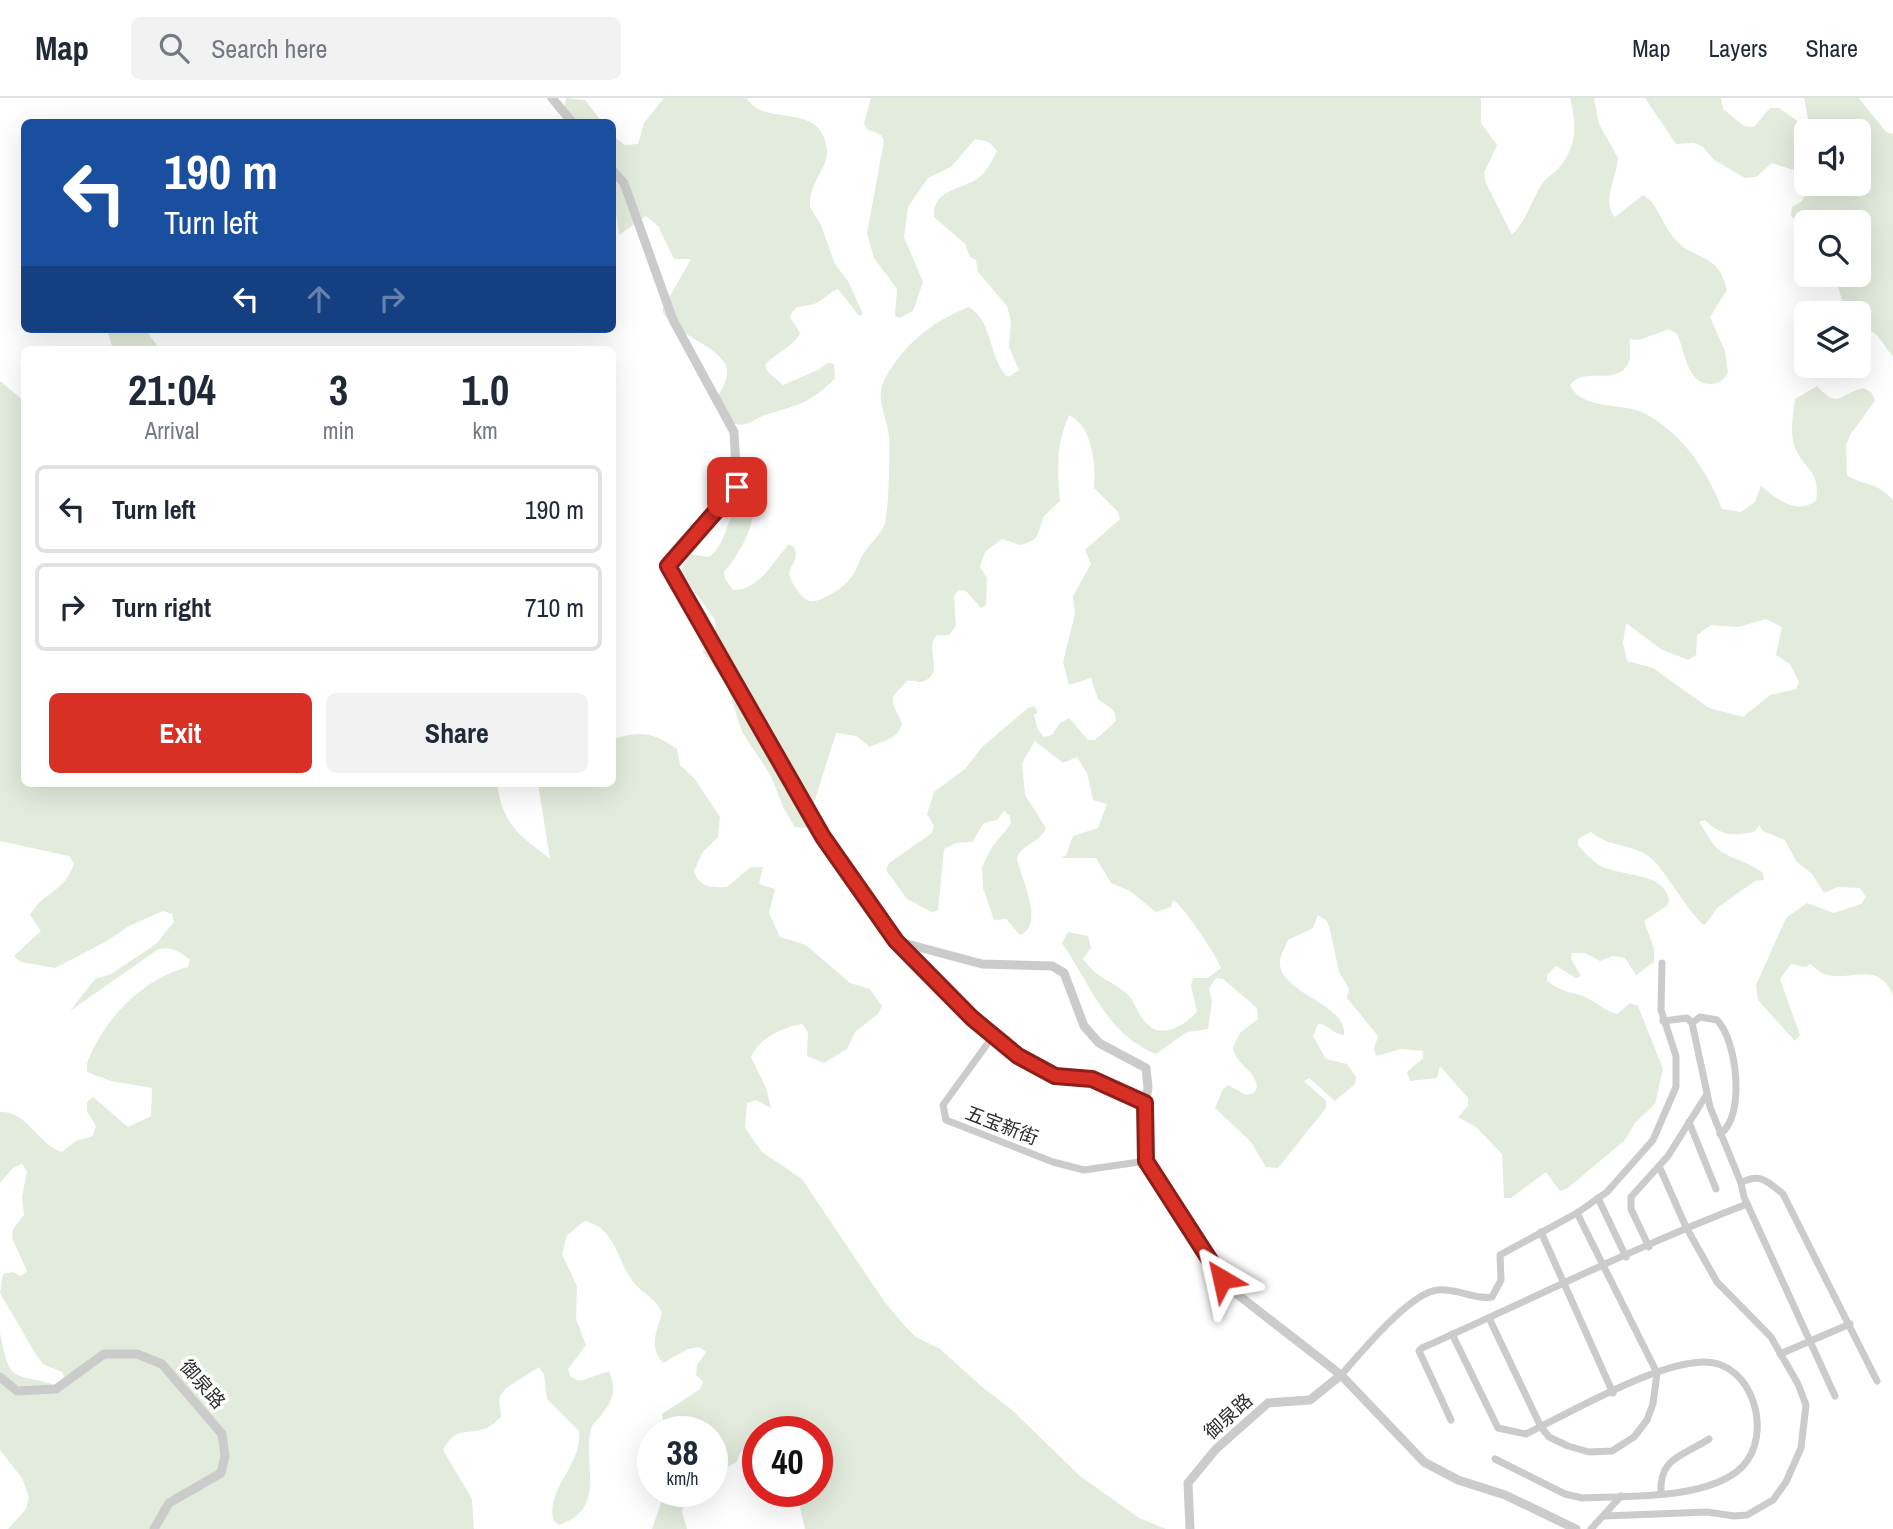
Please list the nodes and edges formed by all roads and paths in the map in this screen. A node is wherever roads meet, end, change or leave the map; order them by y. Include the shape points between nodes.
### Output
1 (552, 98) edge
2 (570, 119) edge
3 (616, 174) edge
4 (896, 941) junction
5 (1662, 963) dead end
6 (1663, 1021) junction
7 (1692, 1023) junction
8 (993, 1036) junction
9 (1707, 1093) junction
10 (1145, 1103) junction
11 (1689, 1122) junction
12 (1720, 1133) junction
13 (1146, 1161) junction
14 (1659, 1166) junction
15 (1741, 1183) junction
16 (1716, 1189) dead end
17 (1598, 1198) junction
18 (1747, 1204) junction
19 (1577, 1213) junction
20 (1686, 1227) junction
21 (1541, 1232) junction
22 (1649, 1247) junction
23 (1626, 1257) junction
24 (1602, 1268) junction
25 (1565, 1284) junction
26 (1489, 1318) junction
27 (1850, 1324) junction
28 (1452, 1334) junction
29 (1810, 1341) junction
30 (1780, 1354) junction
31 (1657, 1373) junction
32 (1341, 1375) junction
33 (0, 1377) edge
34 (1877, 1381) dead end
35 (1613, 1393) junction
36 (1835, 1396) dead end
37 (1451, 1420) dead end
38 (1541, 1427) junction
39 (1709, 1439) dead end
40 (1495, 1459) dead end
41 (1661, 1493) junction
42 (1621, 1496) junction
43 (1605, 1516) junction
44 (154, 1529) edge
45 (1190, 1529) edge
46 (1576, 1529) edge
47 (1591, 1529) edge

1 - 2 street
3 - 4 street via 624,183 673,320 734,432 737,487 668,566 823,837
4 - 8 street
4 - 10 street via 982,964 1052,966 1064,973 1084,1026 1099,1043 1146,1068
5 - 6 street
6 - 7 street via 1687,1018
6 - 17 street via 1676,1056 1676,1087 1653,1140
7 - 9 street
7 - 12 street via 1700,1017 1717,1020 1730,1044 1735,1104 1733,1119
8 - 10 street via 1055,1076 1092,1079
8 - 13 street, 五宝新街 via 943,1105 946,1120 1084,1170
9 - 11 street
9 - 12 street
10 - 13 street
11 - 14 street
11 - 16 street
12 - 15 street
13 - 32 street via 1212,1268 1233,1291
14 - 20 street
14 - 22 street via 1631,1198 1631,1209
15 - 18 street
15 - 27 street via 1760,1176 1783,1194
17 - 19 street
17 - 23 street
18 - 20 street
18 - 29 street
19 - 21 street
19 - 24 street
20 - 22 street
20 - 30 street via 1717,1282 1770,1337
21 - 25 street
21 - 32 street via 1500,1255 1501,1280 1492,1297 1438,1290 1426,1293 1385,1325
22 - 23 street
23 - 24 street
24 - 25 street
24 - 31 street
25 - 26 street
25 - 35 street
26 - 28 street
26 - 38 street
27 - 29 street
27 - 34 street
28 - 37 street via 1419,1351
28 - 38 street via 1498,1428 1526,1434
29 - 30 street
29 - 36 street
30 - 43 street via 1806,1405 1801,1448 1773,1500 1758,1511 1734,1516 1707,1512
31 - 35 street
31 - 38 street via 1647,1420 1634,1437 1612,1451 1589,1452 1568,1446 1549,1437
31 - 41 street via 1704,1362 1729,1369 1746,1385 1757,1426 1756,1443 1741,1467 1726,1478 1695,1490
32 - 45 street, 御泉路 via 1310,1401 1268,1403 1216,1450 1188,1483
32 - 46 street via 1424,1462
33 - 44 street, 御泉路 via 16,1391 56,1389 104,1354 137,1354 162,1364 222,1434 225,1456 221,1473 169,1503
35 - 38 street
39 - 41 street via 1665,1466
40 - 42 street via 1565,1494
41 - 42 street
42 - 43 street
43 - 47 street

